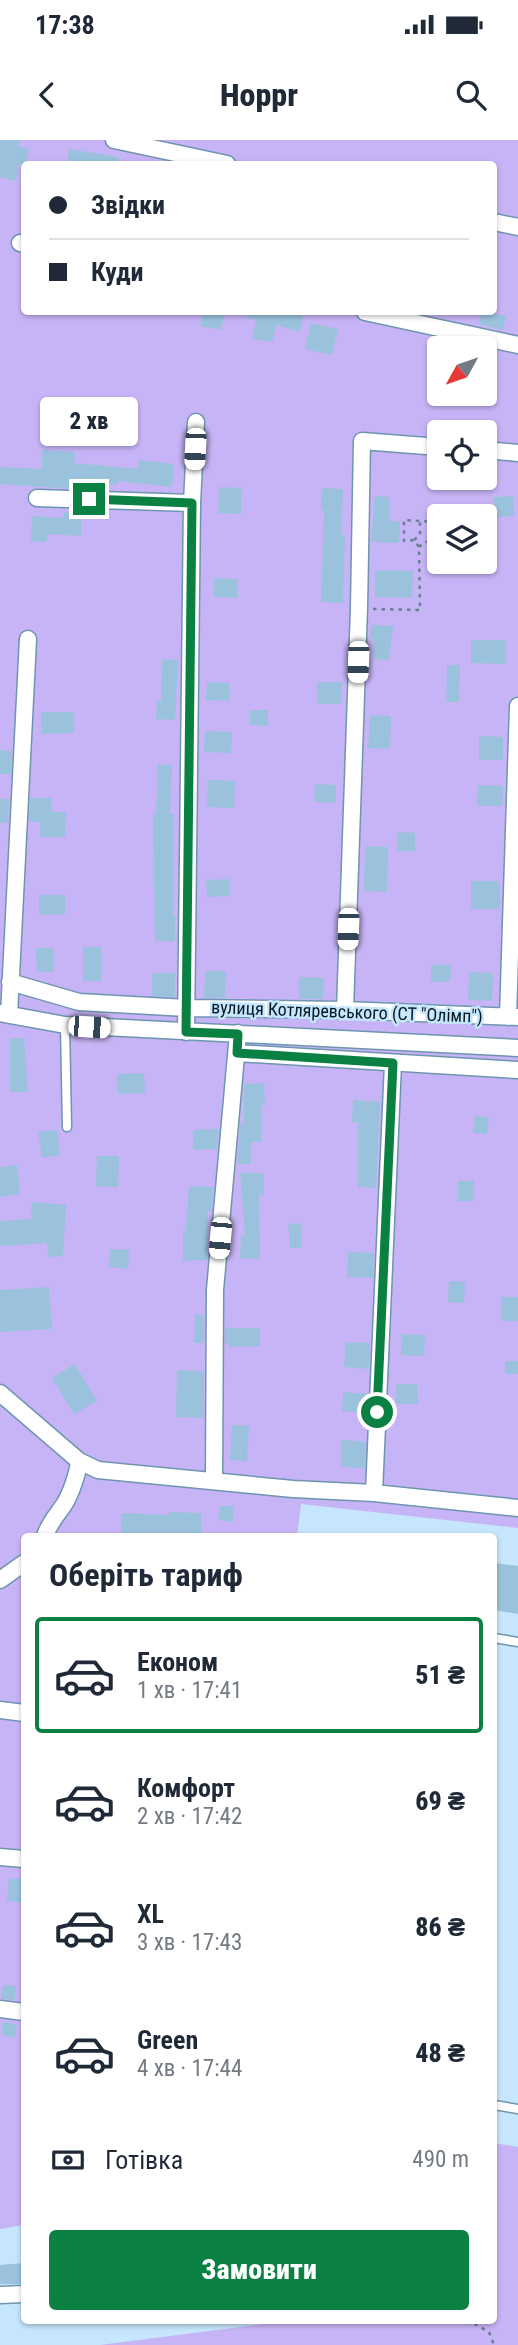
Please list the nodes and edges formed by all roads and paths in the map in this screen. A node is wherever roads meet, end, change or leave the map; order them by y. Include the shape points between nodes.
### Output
1 (114, 140) edge
2 (214, 161) edge
3 (497, 223) edge
4 (518, 227) edge
5 (379, 315) edge
6 (518, 345) edge
7 (196, 422) dead end
8 (427, 446) edge
9 (497, 451) edge
10 (518, 453) edge
11 (37, 498) dead end
12 (192, 503) junction
13 (419, 521) junction
14 (427, 521) edge
15 (420, 536) junction
16 (414, 540) junction
17 (424, 542) junction
18 (427, 542) edge
19 (419, 547) junction
20 (359, 608) junction
21 (28, 639) dead end
22 (518, 706) edge
23 (10, 982) junction
24 (187, 1008) junction
25 (345, 1010) junction
26 (4, 1014) edge
27 (513, 1017) edge
28 (65, 1025) junction
29 (186, 1032) junction
30 (238, 1034) junction
31 (518, 1048) edge
32 (237, 1053) junction
33 (393, 1063) junction
34 (518, 1070) edge
35 (68, 1127) dead end
36 (0, 1393) edge
37 (79, 1461) junction
38 (214, 1480) junction
39 (374, 1493) junction
40 (518, 1508) edge
41 (46, 1533) edge
42 (21, 1565) edge
43 (0, 1580) edge
44 (497, 1638) edge
45 (518, 1642) edge
46 (0, 1710) edge
47 (21, 1713) edge
48 (0, 1857) edge
49 (21, 1859) edge
50 (0, 2010) edge
51 (21, 2012) edge
52 (497, 2106) edge
53 (518, 2109) edge
54 (21, 2294) edge
55 (0, 2295) edge
56 (475, 2324) edge
57 (494, 2345) edge

1 - 2 street
3 - 4 street
5 - 6 street
7 - 12 street
8 - 20 street via 362,441
9 - 10 street
11 - 12 street
12 - 24 street
13 - 14 path
13 - 15 path
13 - 16 path via 404,520 404,541
15 - 16 path
15 - 17 path
16 - 19 path
17 - 18 path
17 - 19 path
19 - 20 path via 420,610
20 - 25 street
21 - 23 street
22 - 27 street
23 - 24 street, вулиця Котляревського (СТ "Олімп") via 79,1002
23 - 26 street
24 - 25 street, вулиця Котляревського (СТ "Олімп")
24 - 29 street
25 - 27 street, вулиця Котляревського (СТ "Олімп")
26 - 28 street
28 - 29 street
28 - 35 lane
29 - 30 street
30 - 31 street
30 - 32 street
32 - 33 street
32 - 38 street via 215,1290
33 - 34 street
33 - 39 street
36 - 37 street
37 - 38 street via 98,1471
37 - 41 street via 67,1499
38 - 39 street
39 - 40 street
42 - 43 street
44 - 45 lane
46 - 47 street
48 - 49 street
50 - 51 street
52 - 53 lane
54 - 55 street
56 - 57 path via 489,2332

